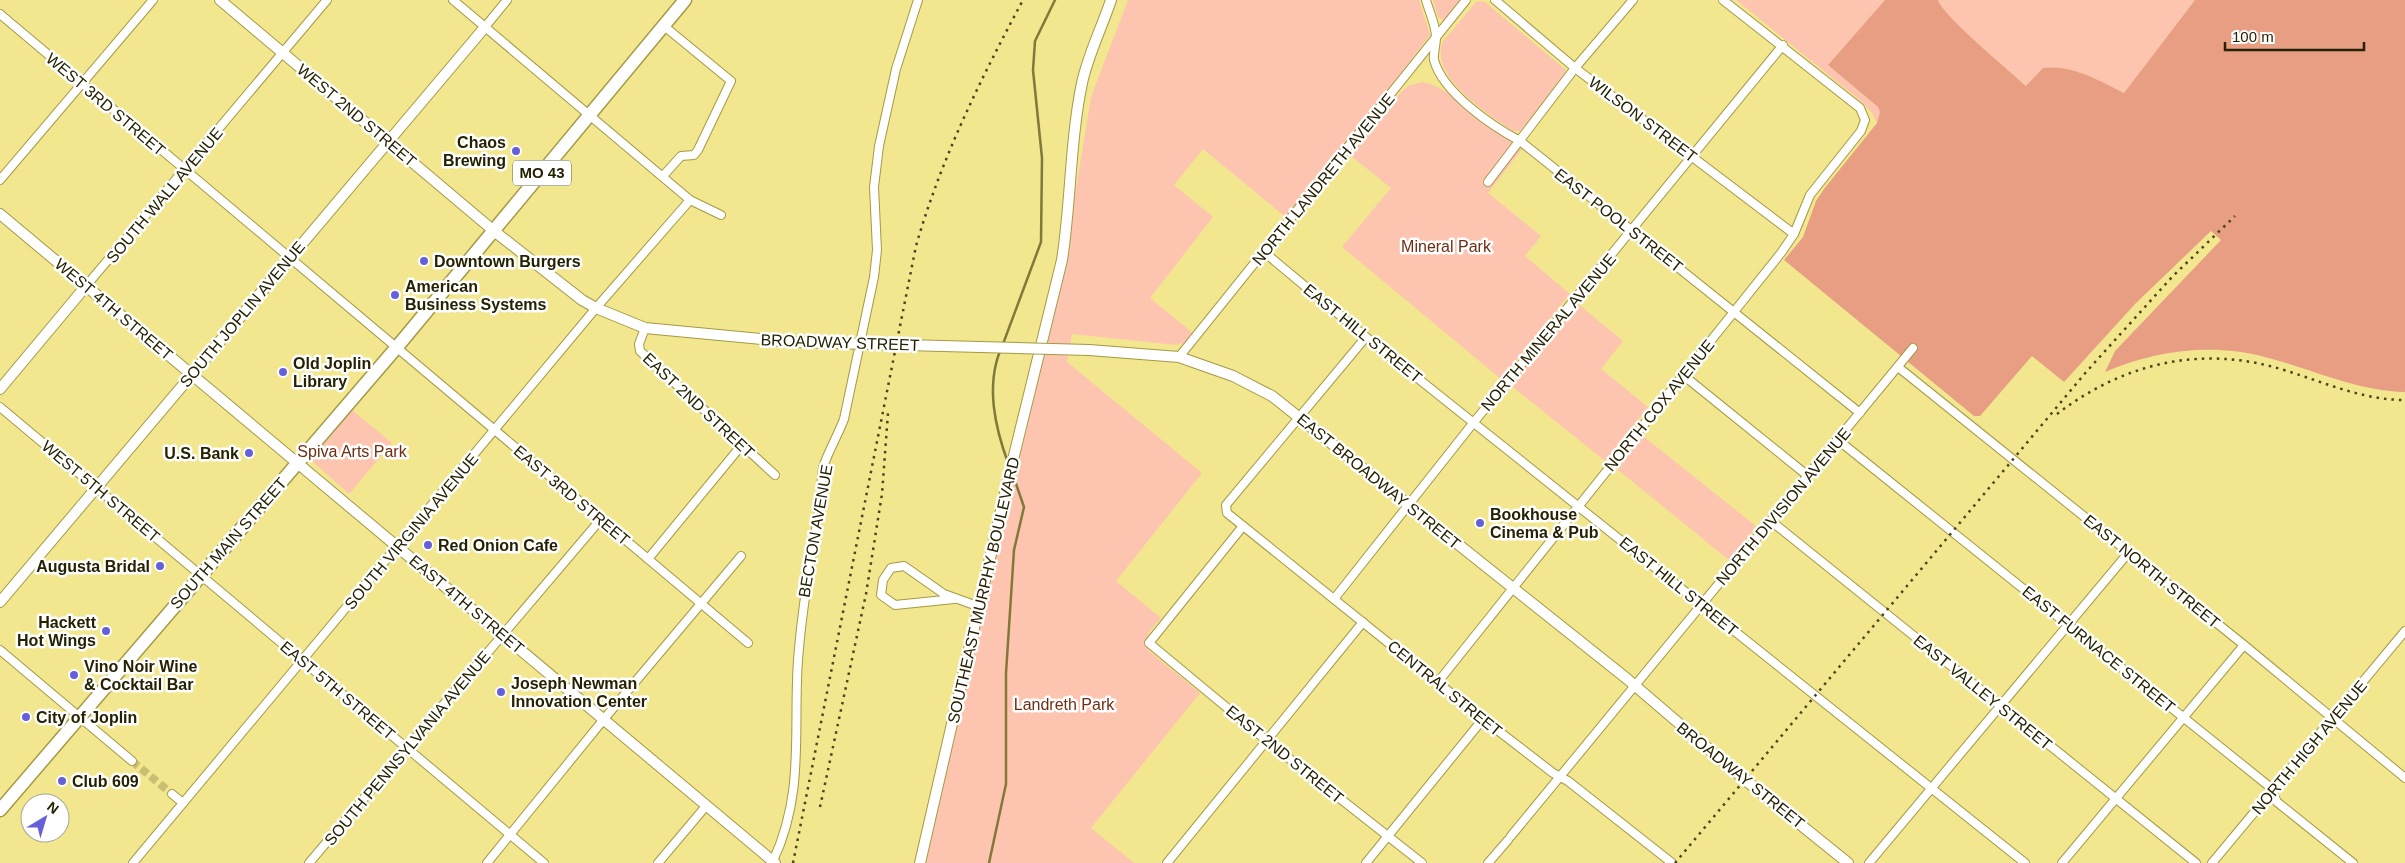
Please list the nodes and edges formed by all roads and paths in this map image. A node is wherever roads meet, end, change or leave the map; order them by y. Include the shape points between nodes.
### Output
1 (153, 0) edge
2 (220, 0) edge
3 (327, 0) edge
4 (453, 0) edge
5 (507, 0) edge
6 (685, 0) edge
7 (918, 0) edge
8 (1112, 0) edge
9 (1426, 0) edge
10 (1466, 0) edge
11 (1495, 0) edge
12 (1633, 0) edge
13 (1723, 0) edge
14 (0, 14) edge
15 (664, 26) junction
16 (485, 27) junction
17 (1436, 36) junction
18 (1782, 45) junction
19 (282, 53) junction
20 (1575, 68) junction
21 (82, 83) junction
22 (589, 115) junction
23 (388, 141) junction
24 (1520, 141) junction
25 (1693, 156) junction
26 (184, 170) junction
27 (662, 176) junction
28 (0, 180) edge
29 (1488, 182) dead end
30 (690, 200) junction
31 (0, 214) edge
32 (721, 215) dead end
33 (1632, 230) junction
34 (494, 231) junction
35 (1794, 234) junction
36 (1264, 252) junction
37 (289, 258) junction
38 (86, 286) junction
39 (596, 308) junction
40 (1734, 312) junction
41 (645, 328) junction
42 (1366, 337) junction
43 (397, 347) junction
44 (1914, 348) dead end
45 (1089, 350) joint
46 (1179, 357) junction
47 (1898, 367) junction
48 (192, 374) junction
49 (1683, 375) junction
50 (0, 389) edge
51 (0, 407) edge
52 (1860, 413) junction
53 (1299, 416) junction
54 (1474, 422) junction
55 (495, 431) junction
56 (1838, 440) junction
57 (741, 446) junction
58 (297, 463) junction
59 (775, 475) dead end
60 (1808, 476) junction
61 (97, 487) junction
62 (1408, 504) junction
63 (1578, 506) junction
64 (600, 519) junction
65 (1771, 521) junction
66 (1243, 526) junction
67 (398, 547) junction
68 (2129, 552) junction
69 (741, 556) dead end
70 (648, 559) junction
71 (201, 574) junction
72 (1513, 588) junction
73 (954, 599) junction
74 (1334, 599) junction
75 (0, 602) edge
76 (702, 604) junction
77 (1702, 604) junction
78 (980, 607) junction
79 (1363, 622) junction
80 (2069, 624) junction
81 (2405, 631) edge
82 (504, 634) junction
83 (748, 643) dead end
84 (2244, 645) junction
85 (0, 650) edge
86 (303, 660) junction
87 (1438, 682) junction
88 (1634, 686) junction
89 (2000, 706) junction
90 (80, 717) junction
91 (2183, 717) junction
92 (1483, 719) junction
93 (2333, 719) junction
94 (604, 720) junction
95 (1267, 741) junction
96 (407, 748) junction
97 (132, 761) tunnel mouth
98 (1560, 777) junction
99 (2405, 778) edge
100 (1932, 788) junction
101 (2272, 792) junction
102 (172, 794) tunnel mouth
103 (2116, 798) junction
104 (183, 803) junction
105 (706, 806) junction
106 (0, 810) edge
107 (510, 834) junction
108 (1388, 836) junction
109 (1172, 861) edge
110 (774, 862) edge
111 (133, 863) edge
112 (309, 863) edge
113 (487, 863) edge
114 (544, 863) edge
115 (658, 863) edge
116 (920, 863) edge
117 (1366, 863) edge
118 (1422, 863) edge
119 (1488, 863) edge
120 (1672, 863) edge
121 (1848, 863) edge
122 (1869, 863) edge
123 (2025, 863) edge
124 (2062, 863) edge
125 (2196, 863) edge
126 (2212, 863) edge
127 (2353, 863) edge

1 - 21 street
2 - 19 street, WEST 2ND STREET
3 - 19 street, SOUTH WALL AVENUE
4 - 16 street
5 - 16 street
6 - 15 main road, MO 43
7 - 110 street, BECTON AVENUE via 896,70 879,146 874,187 877,250 874,277 844,419 824,466 802,610 795,785
8 - 78 street, SOUTHEAST MURPHY BOULEVARD via 1082,80 1067,227
9 - 17 street, EAST POOL STREET
10 - 17 street, NORTH LANDRETH AVENUE
11 - 20 street, WILSON STREET
12 - 20 street
13 - 18 street
14 - 21 street, WEST 3RD STREET
15 - 22 main road, MO 43
15 - 27 street via 731,82 698,150 694,155 680,156
16 - 22 street
16 - 23 street, SOUTH JOPLIN AVENUE
17 - 24 street, EAST POOL STREET via 1434,58 1445,82 1498,129
17 - 36 street, NORTH LANDRETH AVENUE
18 - 25 street, NORTH MINERAL AVENUE
18 - 35 street, NORTH COX AVENUE via 1860,108 1865,120 1861,131 1810,195
19 - 23 street, WEST 2ND STREET
19 - 26 street, SOUTH WALL AVENUE
20 - 24 street
20 - 25 street, WILSON STREET
21 - 26 street, WEST 3RD STREET
21 - 28 street
22 - 27 street
22 - 34 main road, SOUTH MAIN STREET / MO 43
23 - 34 street, WEST 2ND STREET
23 - 37 street, SOUTH JOPLIN AVENUE
24 - 29 street
24 - 33 street, EAST POOL STREET
25 - 33 street, NORTH MINERAL AVENUE
25 - 35 street, WILSON STREET
26 - 37 street, WEST 3RD STREET
26 - 38 street, SOUTH WALL AVENUE
27 - 30 street
30 - 32 street
30 - 39 street, SOUTH VIRGINIA AVENUE
31 - 38 street, WEST 4TH STREET
33 - 40 street, EAST POOL STREET
33 - 54 street, NORTH MINERAL AVENUE
34 - 39 street
34 - 43 main road, SOUTH MAIN STREET
35 - 40 street, NORTH COX AVENUE
36 - 42 street, EAST HILL STREET
36 - 46 street, NORTH LANDRETH AVENUE
37 - 43 street, WEST 3RD STREET
37 - 48 street, SOUTH JOPLIN AVENUE
38 - 48 street, WEST 4TH STREET
38 - 50 street, SOUTH WALL AVENUE
39 - 41 street, BROADWAY STREET
39 - 55 street, SOUTH VIRGINIA AVENUE
40 - 49 street, NORTH COX AVENUE
40 - 52 street, EAST POOL STREET
41 - 45 street, BROADWAY STREET, bridge via 792,342
41 - 57 street, EAST 2ND STREET via 640,351
42 - 53 street
42 - 54 street, EAST HILL STREET
43 - 55 street, EAST 3RD STREET
43 - 58 main road, SOUTH MAIN STREET
44 - 47 street, NORTH DIVISION AVENUE
45 - 46 street, EAST BROADWAY STREET
46 - 53 street, EAST BROADWAY STREET via 1247,382
47 - 52 street, NORTH DIVISION AVENUE
47 - 68 street, EAST NORTH STREET
48 - 58 street, WEST 4TH STREET
48 - 61 street, SOUTH JOPLIN AVENUE
49 - 60 street
49 - 63 street, NORTH COX AVENUE
51 - 61 street, WEST 5TH STREET
52 - 56 street, NORTH DIVISION AVENUE
53 - 62 street, EAST BROADWAY STREET
53 - 66 street, CENTRAL STREET via 1226,505 1227,513
54 - 62 street, NORTH MINERAL AVENUE
54 - 63 street, EAST HILL STREET
55 - 64 street, EAST 3RD STREET
55 - 67 street, SOUTH VIRGINIA AVENUE
56 - 60 street, NORTH DIVISION AVENUE
56 - 80 street, EAST FURNACE STREET
57 - 59 street, EAST 2ND STREET
57 - 70 street
58 - 67 street, EAST 4TH STREET
58 - 71 main road, SOUTH MAIN STREET
60 - 65 street, NORTH DIVISION AVENUE
61 - 71 street, WEST 5TH STREET
61 - 75 street, SOUTH JOPLIN AVENUE
62 - 72 street, EAST BROADWAY STREET
62 - 74 street, NORTH MINERAL AVENUE
63 - 72 street, NORTH COX AVENUE
63 - 77 street, EAST HILL STREET
64 - 70 street, EAST 3RD STREET
64 - 82 street, SOUTH PENNSYLVANIA AVENUE
65 - 77 street, NORTH DIVISION AVENUE
65 - 89 street, EAST VALLEY STREET
66 - 74 street, CENTRAL STREET
66 - 95 street, EAST 2ND STREET via 1149,644
67 - 82 street, EAST 4TH STREET
67 - 86 street, SOUTH VIRGINIA AVENUE
68 - 80 street
68 - 84 street, EAST NORTH STREET
69 - 76 street
70 - 76 street, EAST 3RD STREET
71 - 86 street, EAST 5TH STREET
71 - 90 main road, SOUTH MAIN STREET
72 - 87 street, NORTH COX AVENUE
72 - 88 street, EAST BROADWAY STREET
73 - 73 street via 904,566 891,568 881,587 881,595 895,605
73 - 78 street
74 - 79 street, CENTRAL STREET
76 - 83 street, EAST 3RD STREET
76 - 94 street
77 - 88 street, NORTH DIVISION AVENUE
77 - 100 street, EAST HILL STREET
78 - 116 street, SOUTHEAST MURPHY BOULEVARD
79 - 87 street, CENTRAL STREET
79 - 95 street
80 - 89 street
80 - 91 street, EAST FURNACE STREET
81 - 93 street, NORTH HIGH AVENUE
82 - 94 street, EAST 4TH STREET
82 - 96 street, SOUTH PENNSYLVANIA AVENUE
84 - 91 street
84 - 93 street, EAST NORTH STREET
85 - 90 street
86 - 96 street, EAST 5TH STREET
86 - 104 street, SOUTH VIRGINIA AVENUE
87 - 92 street, CENTRAL STREET
88 - 98 street, NORTH DIVISION AVENUE
88 - 121 street, BROADWAY STREET
89 - 100 street
89 - 103 street, EAST VALLEY STREET
90 - 97 street
90 - 106 main road, SOUTH MAIN STREET
91 - 101 street, EAST FURNACE STREET via 2270,787
91 - 103 street
92 - 98 street, CENTRAL STREET
92 - 108 street
93 - 99 street, EAST NORTH STREET
93 - 101 street, NORTH HIGH AVENUE
94 - 105 street, EAST 4TH STREET
94 - 107 street
95 - 108 street, EAST 2ND STREET
95 - 109 street
96 - 107 street, EAST 5TH STREET
96 - 112 street, SOUTH PENNSYLVANIA AVENUE
98 - 119 street, NORTH DIVISION AVENUE
98 - 120 street, CENTRAL STREET
100 - 122 street
100 - 123 street, EAST HILL STREET
101 - 126 street, NORTH HIGH AVENUE
101 - 127 street, EAST FURNACE STREET via 2277,802
102 - 104 street
103 - 124 street
103 - 125 street, EAST VALLEY STREET
104 - 111 street, SOUTH VIRGINIA AVENUE
105 - 110 street, EAST 4TH STREET
105 - 115 street
107 - 113 street
107 - 114 street, EAST 5TH STREET
108 - 117 street
108 - 118 street, EAST 2ND STREET

